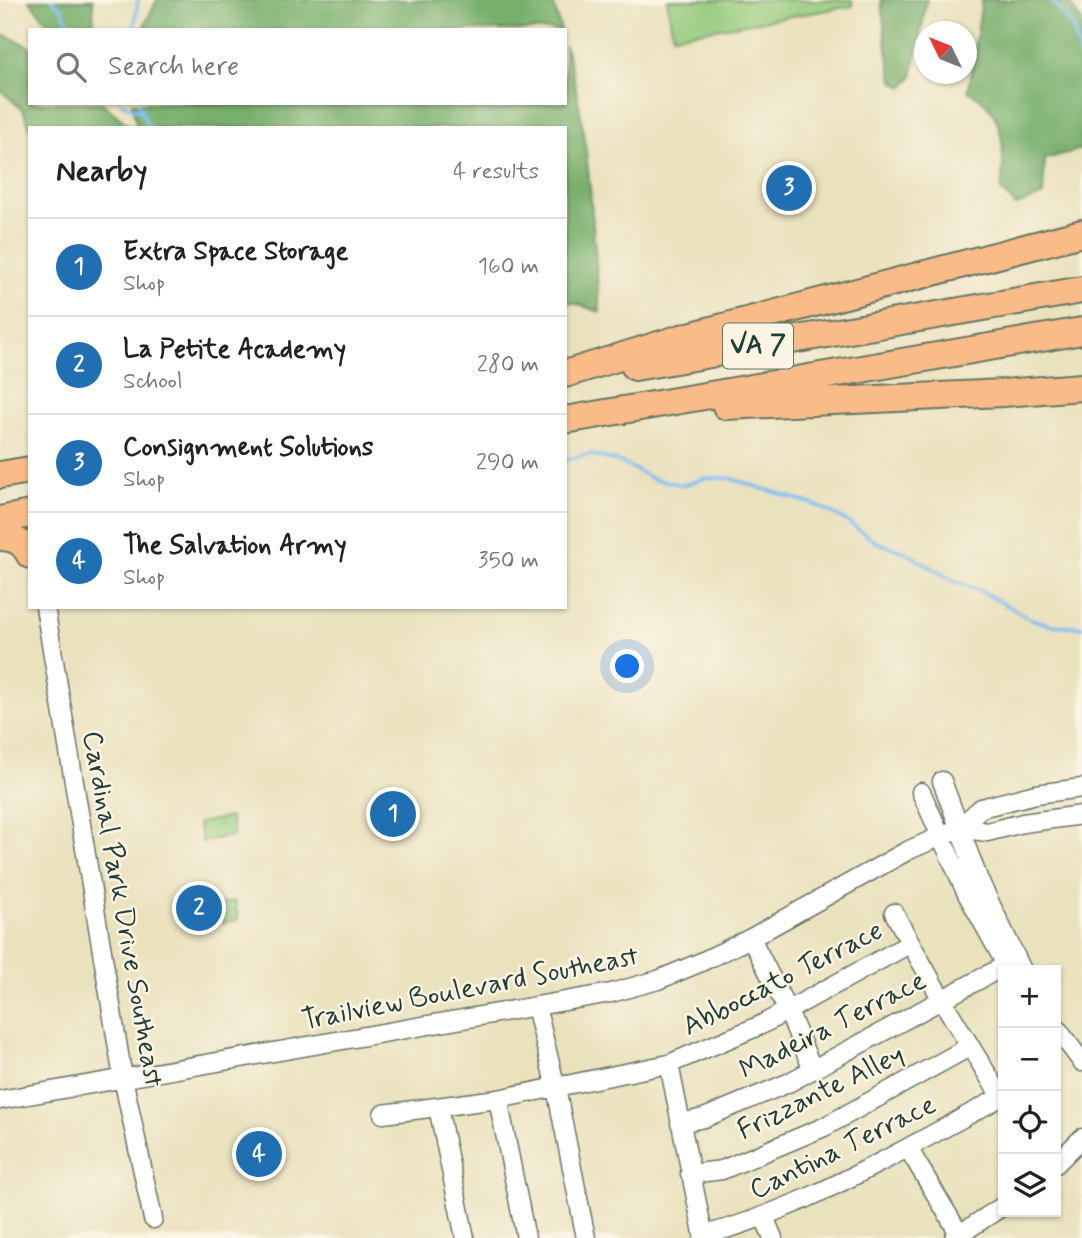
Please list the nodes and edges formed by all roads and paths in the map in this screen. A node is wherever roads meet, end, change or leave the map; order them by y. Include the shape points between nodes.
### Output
1 (1082, 233) edge
2 (1082, 290) edge
3 (1082, 331) edge
4 (567, 376) edge
5 (567, 377) edge
6 (1082, 387) edge
7 (609, 412) junction
8 (567, 420) edge
9 (28, 470) edge
10 (0, 475) edge
11 (28, 514) edge
12 (0, 520) edge
13 (0, 537) edge
14 (28, 551) edge
15 (45, 609) edge
16 (942, 781) dead end
17 (1082, 788) edge
18 (921, 792) dead end
19 (1082, 815) edge
20 (959, 828) junction
21 (940, 835) junction
22 (894, 914) dead end
23 (751, 938) junction
24 (911, 943) junction
25 (1010, 965) edge
26 (1011, 965) edge
27 (998, 974) edge
28 (942, 1000) junction
29 (536, 1006) junction
30 (789, 1011) junction
31 (1057, 1028) edge
32 (969, 1047) junction
33 (1061, 1047) edge
34 (1082, 1062) edge
35 (669, 1064) junction
36 (814, 1070) junction
37 (1082, 1074) edge
38 (123, 1078) junction
39 (556, 1088) junction
40 (998, 1092) edge
41 (498, 1099) junction
42 (0, 1100) edge
43 (998, 1100) edge
44 (438, 1107) junction
45 (383, 1114) dead end
46 (680, 1123) junction
47 (1082, 1138) edge
48 (908, 1148) junction
49 (1061, 1159) edge
50 (690, 1174) junction
51 (998, 1209) edge
52 (764, 1217) junction
53 (153, 1219) dead end
54 (704, 1236) edge
55 (957, 1236) edge
56 (465, 1238) edge
57 (526, 1238) edge
58 (586, 1238) edge
59 (773, 1238) edge

1 - 4 highway via 681,338
2 - 5 highway, VA 7
3 - 7 highway, VA 7
6 - 7 highway
7 - 8 highway, VA 7
9 - 10 highway
11 - 12 highway
13 - 14 highway via 17,540
15 - 38 street, Cardinal Park Drive Southeast
16 - 20 street
17 - 20 street, Trailview Boulevard Southeast via 981,808
18 - 21 street
19 - 20 street, Trailview Boulevard Southeast via 987,832
20 - 21 street, Trailview Boulevard Southeast
20 - 26 street
21 - 23 street, Trailview Boulevard Southeast
21 - 25 street via 967,894
22 - 24 street
23 - 29 street, Trailview Boulevard Southeast via 658,980
23 - 30 street
24 - 28 street
24 - 30 street, Abboccato Terrace
27 - 28 street, Madeira Terrace
28 - 32 street
28 - 36 street, Madeira Terrace
29 - 38 street, Trailview Boulevard Southeast
29 - 39 street
30 - 35 street, Abboccato Terrace
30 - 36 street
31 - 34 street
32 - 40 street
32 - 50 street, Frizzante Alley via 824,1127 722,1170
33 - 37 street
35 - 39 street, Abboccato Terrace
35 - 46 street
36 - 46 street, Madeira Terrace via 704,1118
38 - 42 street, Trailview Boulevard Southeast
38 - 53 street, Cardinal Park Drive Southeast
39 - 41 street, Abboccato Terrace
39 - 58 street
41 - 44 street, Abboccato Terrace
41 - 57 street
43 - 48 street, Cantina Terrace
44 - 45 street, Abboccato Terrace
44 - 56 street
46 - 50 street
47 - 49 street
48 - 52 street, Cantina Terrace
48 - 55 street
50 - 54 street
51 - 55 street
52 - 54 street, Cantina Terrace
52 - 59 street

